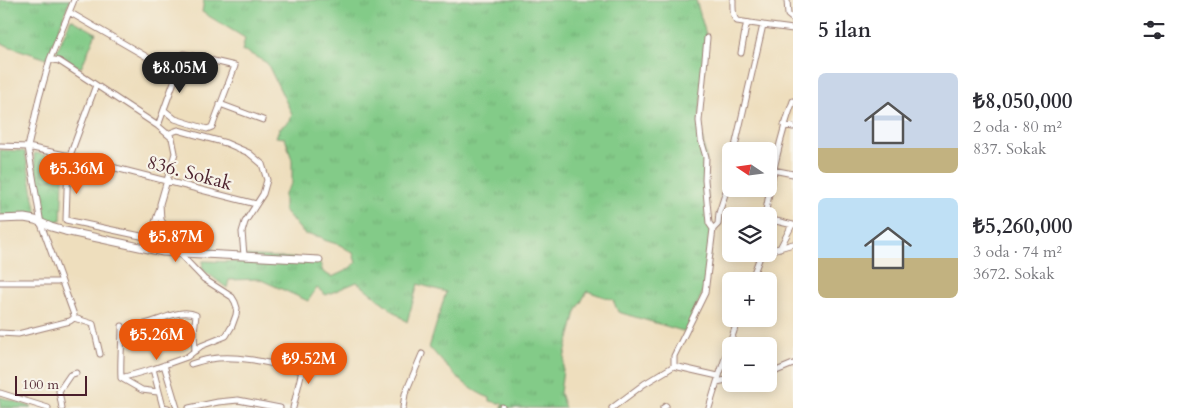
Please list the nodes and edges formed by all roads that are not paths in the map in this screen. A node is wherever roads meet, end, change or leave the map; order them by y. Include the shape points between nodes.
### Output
1 (74, 0) edge
2 (733, 0) edge
3 (787, 0) edge
4 (69, 12) junction
5 (793, 19) edge
6 (748, 23) junction
7 (762, 25) junction
8 (793, 29) edge
9 (707, 38) dead end
10 (741, 53) dead end
11 (146, 57) dead end
12 (50, 59) junction
13 (96, 85) junction
14 (793, 101) edge
15 (220, 104) junction
16 (164, 110) junction
17 (263, 120) dead end
18 (784, 125) junction
19 (158, 126) junction
20 (793, 127) edge
21 (167, 134) junction
22 (736, 142) edge
23 (0, 146) edge
24 (28, 147) junction
25 (778, 150) edge
26 (70, 157) junction
27 (778, 171) edge
28 (793, 174) edge
29 (167, 181) junction
30 (724, 198) edge
31 (160, 204) junction
32 (256, 204) junction
33 (0, 218) edge
34 (777, 221) edge
35 (38, 222) junction
36 (792, 225) edge
37 (713, 229) junction
38 (793, 244) edge
39 (780, 248) junction
40 (777, 249) edge
41 (178, 252) junction
42 (244, 256) junction
43 (319, 260) dead end
44 (61, 281) junction
45 (0, 282) edge
46 (74, 318) junction
47 (122, 326) dead end
48 (133, 326) dead end
49 (735, 327) edge
50 (0, 333) edge
51 (195, 351) junction
52 (100, 354) dead end
53 (306, 354) dead end
54 (422, 354) dead end
55 (191, 364) dead end
56 (793, 364) edge
57 (164, 365) junction
58 (674, 366) junction
59 (152, 369) junction
60 (302, 371) junction
61 (777, 371) edge
62 (76, 373) dead end
63 (121, 378) junction
64 (718, 379) junction
65 (722, 379) edge
66 (158, 392) junction
67 (0, 393) edge
68 (46, 408) edge
69 (62, 408) edge
70 (168, 408) edge
71 (177, 408) edge
72 (189, 408) edge
73 (280, 408) edge
74 (293, 408) edge
75 (403, 408) edge
76 (612, 408) edge
77 (709, 408) edge

1 - 4 street
2 - 6 street via 734,19
3 - 5 street via 788,15
4 - 11 street
4 - 12 street
6 - 7 street
6 - 10 street
7 - 8 street
7 - 22 street
9 - 37 street via 699,121 706,157 709,223
12 - 13 street via 59,61
12 - 24 street
13 - 19 street
13 - 26 street
14 - 18 street
15 - 16 street via 212,127 207,128 175,119
15 - 16 street via 235,66 184,54
15 - 17 street
16 - 19 street
18 - 20 street
18 - 25 street
19 - 21 street
21 - 29 street via 172,138 175,153
21 - 32 street via 178,130 249,152 262,164 267,180
23 - 24 street, 836. Sokak
24 - 26 street, 836. Sokak
24 - 35 street
26 - 29 street, 836. Sokak
26 - 31 street via 66,220 150,238
27 - 28 street
29 - 31 street
29 - 32 street, 836. Sokak
30 - 37 street via 718,224
31 - 41 street via 161,220 177,244
32 - 42 street via 244,222
33 - 35 street via 24,218
34 - 36 street
35 - 41 street via 65,231 163,252
35 - 44 street
36 - 39 street
37 - 58 street via 705,293 674,356
38 - 39 street
39 - 40 street
41 - 42 street
41 - 51 street via 204,279 232,297 237,308 235,321 226,336
42 - 43 street
44 - 45 street
44 - 46 street
46 - 50 street via 18,334
46 - 52 street via 94,324
47 - 63 street
48 - 51 street via 192,313 196,315
49 - 64 street
51 - 57 street
53 - 60 street
54 - 75 street via 405,394
55 - 60 street via 234,358
56 - 61 street
57 - 59 street
57 - 71 street
58 - 64 street
58 - 76 street
59 - 63 street
59 - 66 street
60 - 74 street
62 - 69 street via 70,375 59,391
63 - 66 street via 142,390
64 - 65 street
64 - 77 street
66 - 70 street via 163,407
67 - 68 street
72 - 73 street via 238,400

